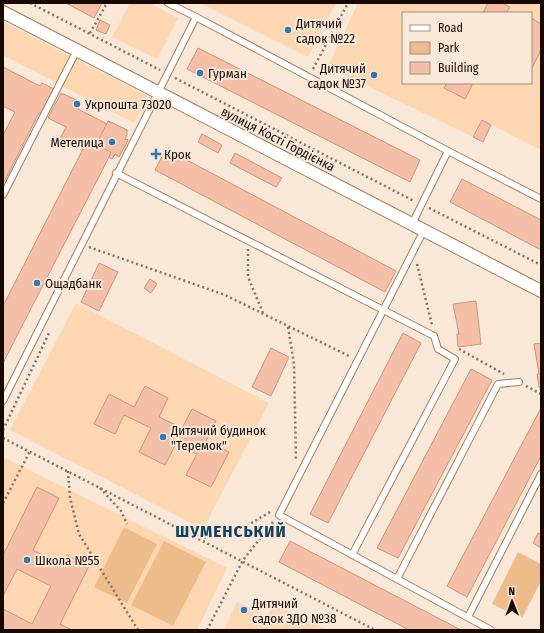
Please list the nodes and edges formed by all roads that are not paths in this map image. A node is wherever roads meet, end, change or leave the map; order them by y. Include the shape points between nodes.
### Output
1 (168, 3) edge
2 (4, 14) edge
3 (196, 17) junction
4 (77, 50) junction
5 (157, 92) junction
6 (448, 151) junction
7 (116, 173) junction
8 (3, 196) edge
9 (541, 199) edge
10 (412, 224) junction
11 (424, 230) junction
12 (541, 291) edge
13 (383, 310) junction
14 (519, 382) road end
15 (3, 401) edge
16 (541, 474) edge
17 (352, 555) junction
18 (398, 579) junction
19 (468, 617) junction
20 (491, 630) edge

1 - 3 lane
2 - 4 street, вулиця Кості Гордієнка
3 - 5 lane
3 - 6 lane
4 - 5 street, вулиця Кості Гордієнка
4 - 8 lane
5 - 7 lane
5 - 10 street, вулиця Кості Гордієнка
6 - 9 lane
6 - 10 lane
7 - 13 lane
7 - 15 lane
10 - 11 street, вулиця Кості Гордієнка
11 - 12 street, вулиця Кості Гордієнка
11 - 13 lane
13 - 17 lane via 434,336 438,349 455,359
13 - 17 lane via 279,515
14 - 18 lane via 498,384
16 - 19 lane
17 - 18 lane
18 - 19 lane
19 - 20 lane

